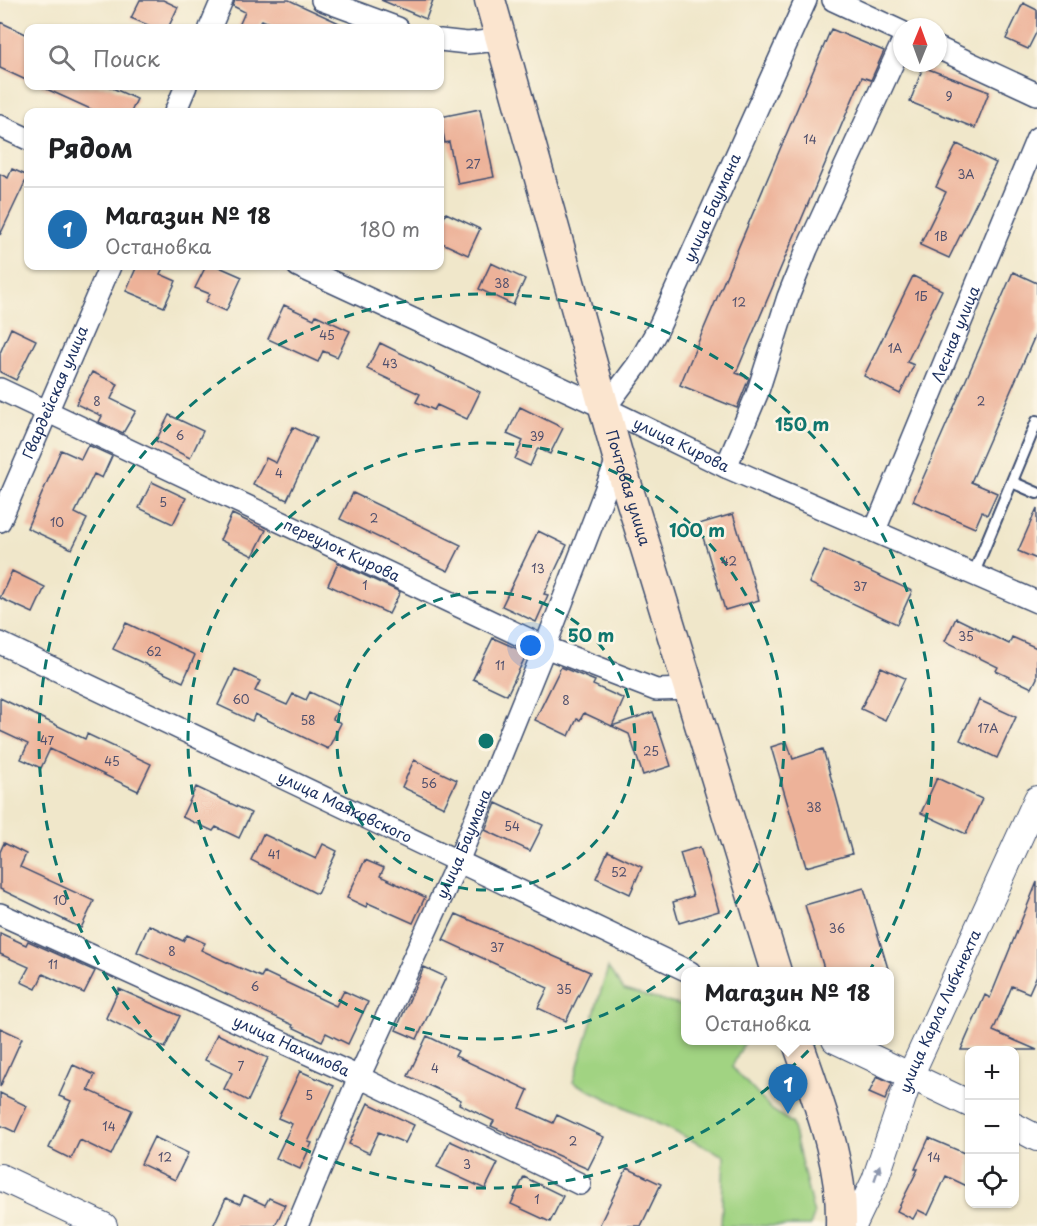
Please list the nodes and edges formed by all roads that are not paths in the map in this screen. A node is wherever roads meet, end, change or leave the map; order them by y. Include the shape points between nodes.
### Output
1 (222, 0) edge
2 (322, 0) edge
3 (490, 0) edge
4 (806, 0) edge
5 (833, 0) edge
6 (212, 24) edge
7 (387, 24) edge
8 (893, 28) edge
9 (501, 40) junction
10 (444, 41) edge
11 (947, 52) edge
12 (893, 63) edge
13 (184, 90) edge
14 (1037, 94) edge
15 (177, 108) edge
16 (0, 126) edge
17 (24, 137) edge
18 (1037, 138) edge
19 (108, 270) edge
20 (307, 270) edge
21 (0, 389) edge
22 (605, 408) junction
23 (47, 411) junction
24 (1037, 421) edge
25 (618, 457) junction
26 (726, 467) junction
27 (1012, 482) junction
28 (1037, 493) edge
29 (0, 521) edge
30 (875, 530) junction
31 (973, 575) junction
32 (1037, 602) edge
33 (0, 643) edge
34 (545, 647) junction
35 (691, 689) junction
36 (1037, 799) edge
37 (459, 860) junction
38 (0, 914) edge
39 (774, 967) edge
40 (681, 968) edge
41 (799, 1045) edge
42 (845, 1045) edge
43 (911, 1074) junction
44 (359, 1077) junction
45 (965, 1102) edge
46 (1019, 1129) edge
47 (1037, 1138) edge
48 (0, 1177) edge
49 (580, 1184) dead end
50 (104, 1226) edge
51 (297, 1226) edge
52 (841, 1226) edge
53 (853, 1226) edge

1 - 6 street
2 - 7 street
3 - 9 main road, Почтовая улица
4 - 22 street, улица Баумана via 658,329
5 - 8 street
9 - 10 street via 467,44
9 - 22 main road, Почтовая улица
11 - 14 street
12 - 26 street via 807,249 757,394
13 - 15 street
16 - 17 street
18 - 30 street, Лесная улица
19 - 23 street, Гвардейская улица
20 - 22 street, улица Кирова
21 - 23 street, переулок Кирова
22 - 25 main road, Почтовая улица
22 - 26 street, улица Кирова
23 - 29 street, Гвардейская улица
23 - 34 street, переулок Кирова
24 - 27 lane
25 - 34 street, улица Баумана
25 - 35 main road, Почтовая улица
26 - 30 street, улица Кирова
27 - 28 lane
27 - 31 lane
30 - 31 street, улица Кирова
31 - 32 street, улица Кирова
33 - 37 street, улица Маяковского
34 - 35 street, переулок Кирова via 656,690
34 - 37 street, улица Баумана
35 - 39 main road, Почтовая улица
36 - 43 street, улица Карла Либкнехта
37 - 40 street, улица Маяковского
37 - 44 street, улица Баумана
38 - 44 street, улица Нахимова
41 - 52 main road via 836,1156 842,1196
42 - 43 street
43 - 45 street
53 -> 43 street, улица Карла Либкнехта via 875,1180
44 - 49 street, улица Нахимова
44 - 51 street, улица Баумана
46 - 47 street
48 - 50 street

